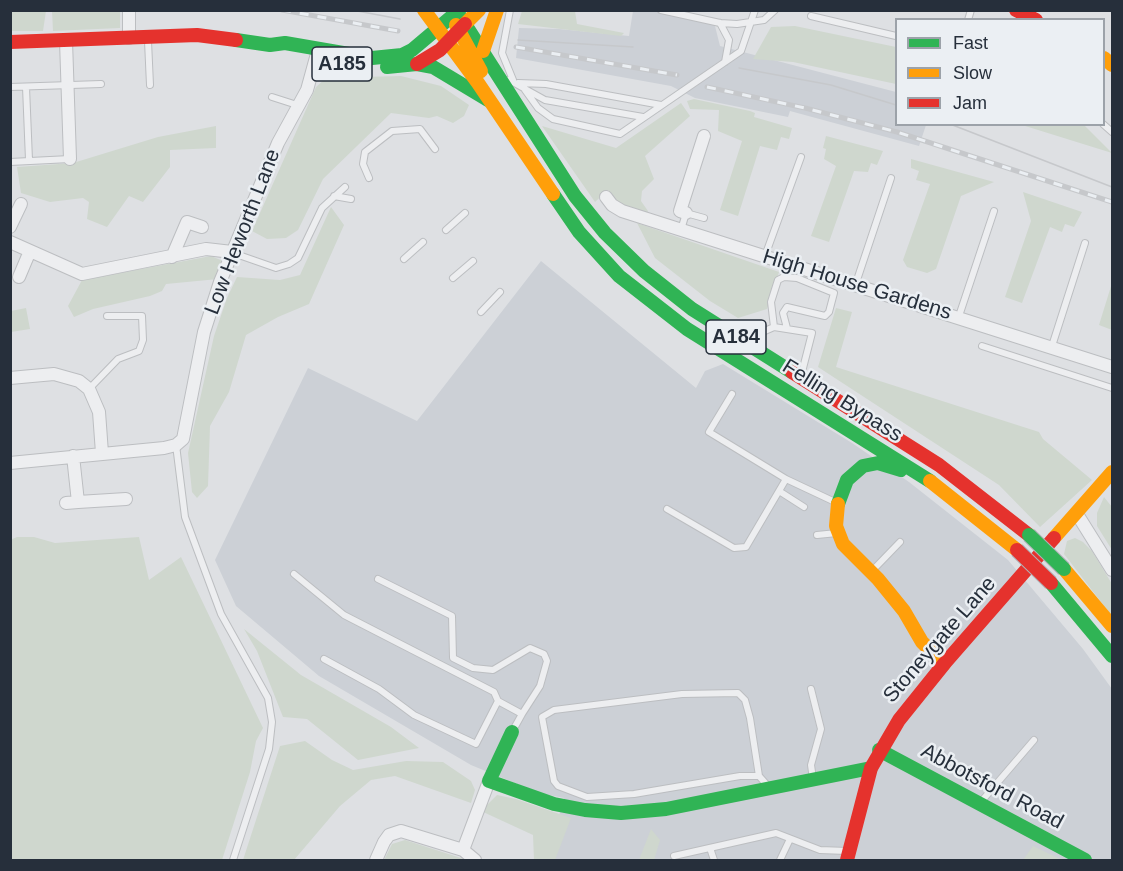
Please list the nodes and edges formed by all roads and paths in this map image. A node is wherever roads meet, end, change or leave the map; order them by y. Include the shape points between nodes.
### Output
1 (129, 10) edge
2 (424, 10) edge
3 (479, 10) edge
4 (497, 10) edge
5 (510, 10) edge
6 (661, 10) edge
7 (754, 10) edge
8 (775, 10) edge
9 (1016, 10) edge
10 (811, 16) dead end
11 (455, 17) edge
12 (1032, 18) edge
13 (720, 23) junction
14 (752, 23) junction
15 (436, 30) junction
16 (147, 36) junction
17 (895, 36) edge
18 (129, 38) junction
19 (66, 41) junction
20 (10, 42) edge
21 (447, 43) junction
22 (483, 51) junction
23 (317, 55) junction
24 (725, 62) junction
25 (417, 64) junction
26 (510, 81) junction
27 (102, 84) dead end
28 (150, 85) dead end
29 (67, 86) junction
30 (10, 87) edge
31 (26, 87) junction
32 (525, 90) junction
33 (272, 97) dead end
34 (488, 100) junction
35 (297, 105) junction
36 (662, 105) junction
37 (643, 117) junction
38 (512, 133) junction
39 (704, 136) dead end
40 (435, 149) dead end
41 (801, 157) dead end
42 (69, 159) joint
43 (29, 160) junction
44 (10, 162) edge
45 (369, 178) dead end
46 (891, 178) dead end
47 (345, 187) dead end
48 (334, 196) junction
49 (606, 197) dead end
50 (351, 199) dead end
51 (21, 204) dead end
52 (994, 211) dead end
53 (465, 213) dead end
54 (686, 213) junction
55 (704, 218) dead end
56 (10, 227) edge
57 (202, 227) dead end
58 (446, 230) dead end
59 (681, 231) junction
60 (10, 242) edge
61 (423, 242) dead end
62 (1085, 243) dead end
63 (30, 251) junction
64 (232, 252) junction
65 (765, 256) junction
66 (172, 257) junction
67 (404, 259) dead end
68 (473, 261) dead end
69 (19, 277) dead end
70 (453, 278) dead end
71 (855, 286) junction
72 (500, 292) dead end
73 (482, 312) dead end
74 (107, 316) dead end
75 (959, 316) junction
76 (774, 327) junction
77 (787, 328) junction
78 (724, 329) junction
79 (982, 346) dead end
80 (1052, 346) junction
81 (1113, 367) edge
82 (10, 378) edge
83 (801, 378) junction
84 (1113, 388) edge
85 (89, 389) junction
86 (732, 393) dead end
87 (176, 445) junction
88 (102, 453) junction
89 (73, 456) junction
90 (10, 463) edge
91 (1113, 472) edge
92 (786, 479) junction
93 (940, 488) junction
94 (779, 491) junction
95 (126, 499) dead end
96 (838, 504) junction
97 (804, 507) dead end
98 (668, 509) dead end
99 (1077, 514) junction
100 (838, 533) junction
101 (817, 535) dead end
102 (900, 542) dead end
103 (1113, 570) edge
104 (871, 573) junction
105 (294, 574) dead end
106 (378, 579) dead end
107 (1113, 626) edge
108 (1113, 656) edge
109 (324, 660) dead end
110 (944, 664) junction
111 (811, 689) dead end
112 (498, 701) junction
113 (522, 714) junction
114 (512, 732) joint
115 (1034, 740) dead end
116 (879, 750) junction
117 (871, 768) junction
118 (759, 776) junction
119 (813, 779) junction
120 (489, 781) junction
121 (770, 788) junction
122 (979, 804) junction
123 (790, 839) junction
124 (710, 848) junction
125 (464, 850) junction
126 (674, 856) dead end
127 (848, 856) edge
128 (233, 861) edge
129 (376, 861) edge
130 (475, 861) edge
131 (714, 861) edge
132 (780, 861) edge
133 (1085, 861) edge

1 - 18 street
2 - 15 main road, Felling Bypass / A184
3 - 11 main road
4 - 22 main road
5 - 26 lane via 502,54
6 - 13 lane
7 - 14 lane
8 - 14 lane via 764,20
9 - 12 main road
10 - 17 lane
11 - 15 main road
11 - 21 main road
11 - 22 main road, Felling Bypass / A184
11 - 38 main road via 508,112
13 - 14 lane
13 - 24 lane via 729,40
14 - 24 lane via 741,51
15 - 21 main road, Felling Bypass / A184
15 - 23 main road, A185 via 421,45 402,55
16 - 18 main road, A185
16 - 23 main road, A185 via 197,35 270,45 285,43
16 - 28 lane
18 - 19 main road, A185
19 - 20 main road, A185
19 - 29 street
21 - 25 main road, A185
21 - 34 main road, Felling Bypass / A184
22 - 26 main road, Felling Bypass / A184
23 - 25 main road, A185 via 369,67
23 - 35 street, Low Heworth Lane via 307,90
24 - 36 lane
25 - 34 main road, A185 via 442,71
26 - 32 lane
26 - 36 lane
26 - 78 main road, Felling Bypass / A184 via 575,196 604,233 666,289
27 - 29 lane
29 - 31 lane
29 - 42 street
30 - 31 lane
31 - 43 lane
32 - 37 lane via 545,100
32 - 37 lane via 538,108 553,119 620,134
33 - 35 lane
34 - 38 main road, Felling Bypass / A184
35 - 64 street, Low Heworth Lane
36 - 37 lane
38 - 93 main road, Felling Bypass / A184 via 579,232 641,295 730,357
39 - 54 street via 680,211
40 - 45 lane via 420,129 392,131 365,152 363,164
41 - 65 lane
42 - 43 lane
43 - 44 lane
46 - 71 lane
47 - 48 lane
48 - 50 lane
48 - 64 lane via 322,208 298,258 289,264 276,268
49 - 59 street, High House Gardens via 622,211
51 - 56 street
52 - 75 lane
53 - 58 lane
54 - 55 lane
54 - 59 lane
57 - 66 street via 187,222
59 - 65 street, High House Gardens
60 - 63 street
61 - 67 lane
62 - 80 lane
63 - 66 street via 82,274
63 - 69 street
64 - 66 street via 206,249
64 - 87 street, Low Heworth Lane via 204,332 186,430
65 - 71 street, High House Gardens
68 - 70 lane
71 - 75 street, High House Gardens
72 - 73 lane
74 - 85 lane via 142,316 143,340 139,351 118,359
75 - 80 street, High House Gardens
76 - 77 lane
76 - 77 lane via 771,302 778,280 797,278 834,293 825,316 787,307 783,313
76 - 78 lane via 758,334
77 - 83 lane via 812,333
78 - 83 main road, Felling Bypass / A184
79 - 84 lane
80 - 81 street, High House Gardens
82 - 85 street via 54,374 79,381
83 - 107 main road, Felling Bypass / A184, bridge via 939,465 1029,535
85 - 88 street via 99,412
86 - 92 lane via 709,432
87 - 88 street
87 - 128 lane via 185,517 221,614 268,698 272,722 270,749
88 - 89 street
89 - 90 street
89 - 95 street via 72,503
91 - 99 main road, Stoneygate Lane
92 - 94 lane
92 - 96 lane
93 - 96 main road via 894,467 871,464 851,474
93 - 108 main road, Felling Bypass / A184, bridge via 1051,583
94 - 97 lane
94 - 98 lane via 746,547 734,548
96 - 100 main road
99 - 103 street
99 - 110 main road, Stoneygate Lane
100 - 101 lane
100 - 104 main road via 853,556
102 - 104 lane
104 - 110 main road via 904,611 922,642
105 - 112 lane via 344,615 494,692
106 - 113 lane via 452,616 453,658 472,668 493,670 530,648 544,654 547,661 540,686
109 - 112 lane via 379,689 414,715 476,744
110 - 116 main road, Stoneygate Lane
111 - 119 lane via 821,729 811,765
112 - 113 lane
113 - 114 lane
114 - 120 main road
115 - 122 lane
116 - 117 main road, Stoneygate Lane
116 - 122 main road, Abbotsford Road
117 - 119 main road
117 - 127 main road, Stoneygate Lane
118 - 118 lane via 750,718 745,700 738,693 682,694 554,710 542,717 554,781 587,797
118 - 121 lane
119 - 121 main road
120 - 121 main road via 554,804 621,813 666,809
120 - 125 street
122 - 133 main road, Abbotsford Road
123 - 124 lane via 777,833
123 - 127 lane
123 - 132 lane
124 - 126 lane
124 - 131 lane
125 - 129 street via 401,831 389,835
125 - 130 street

